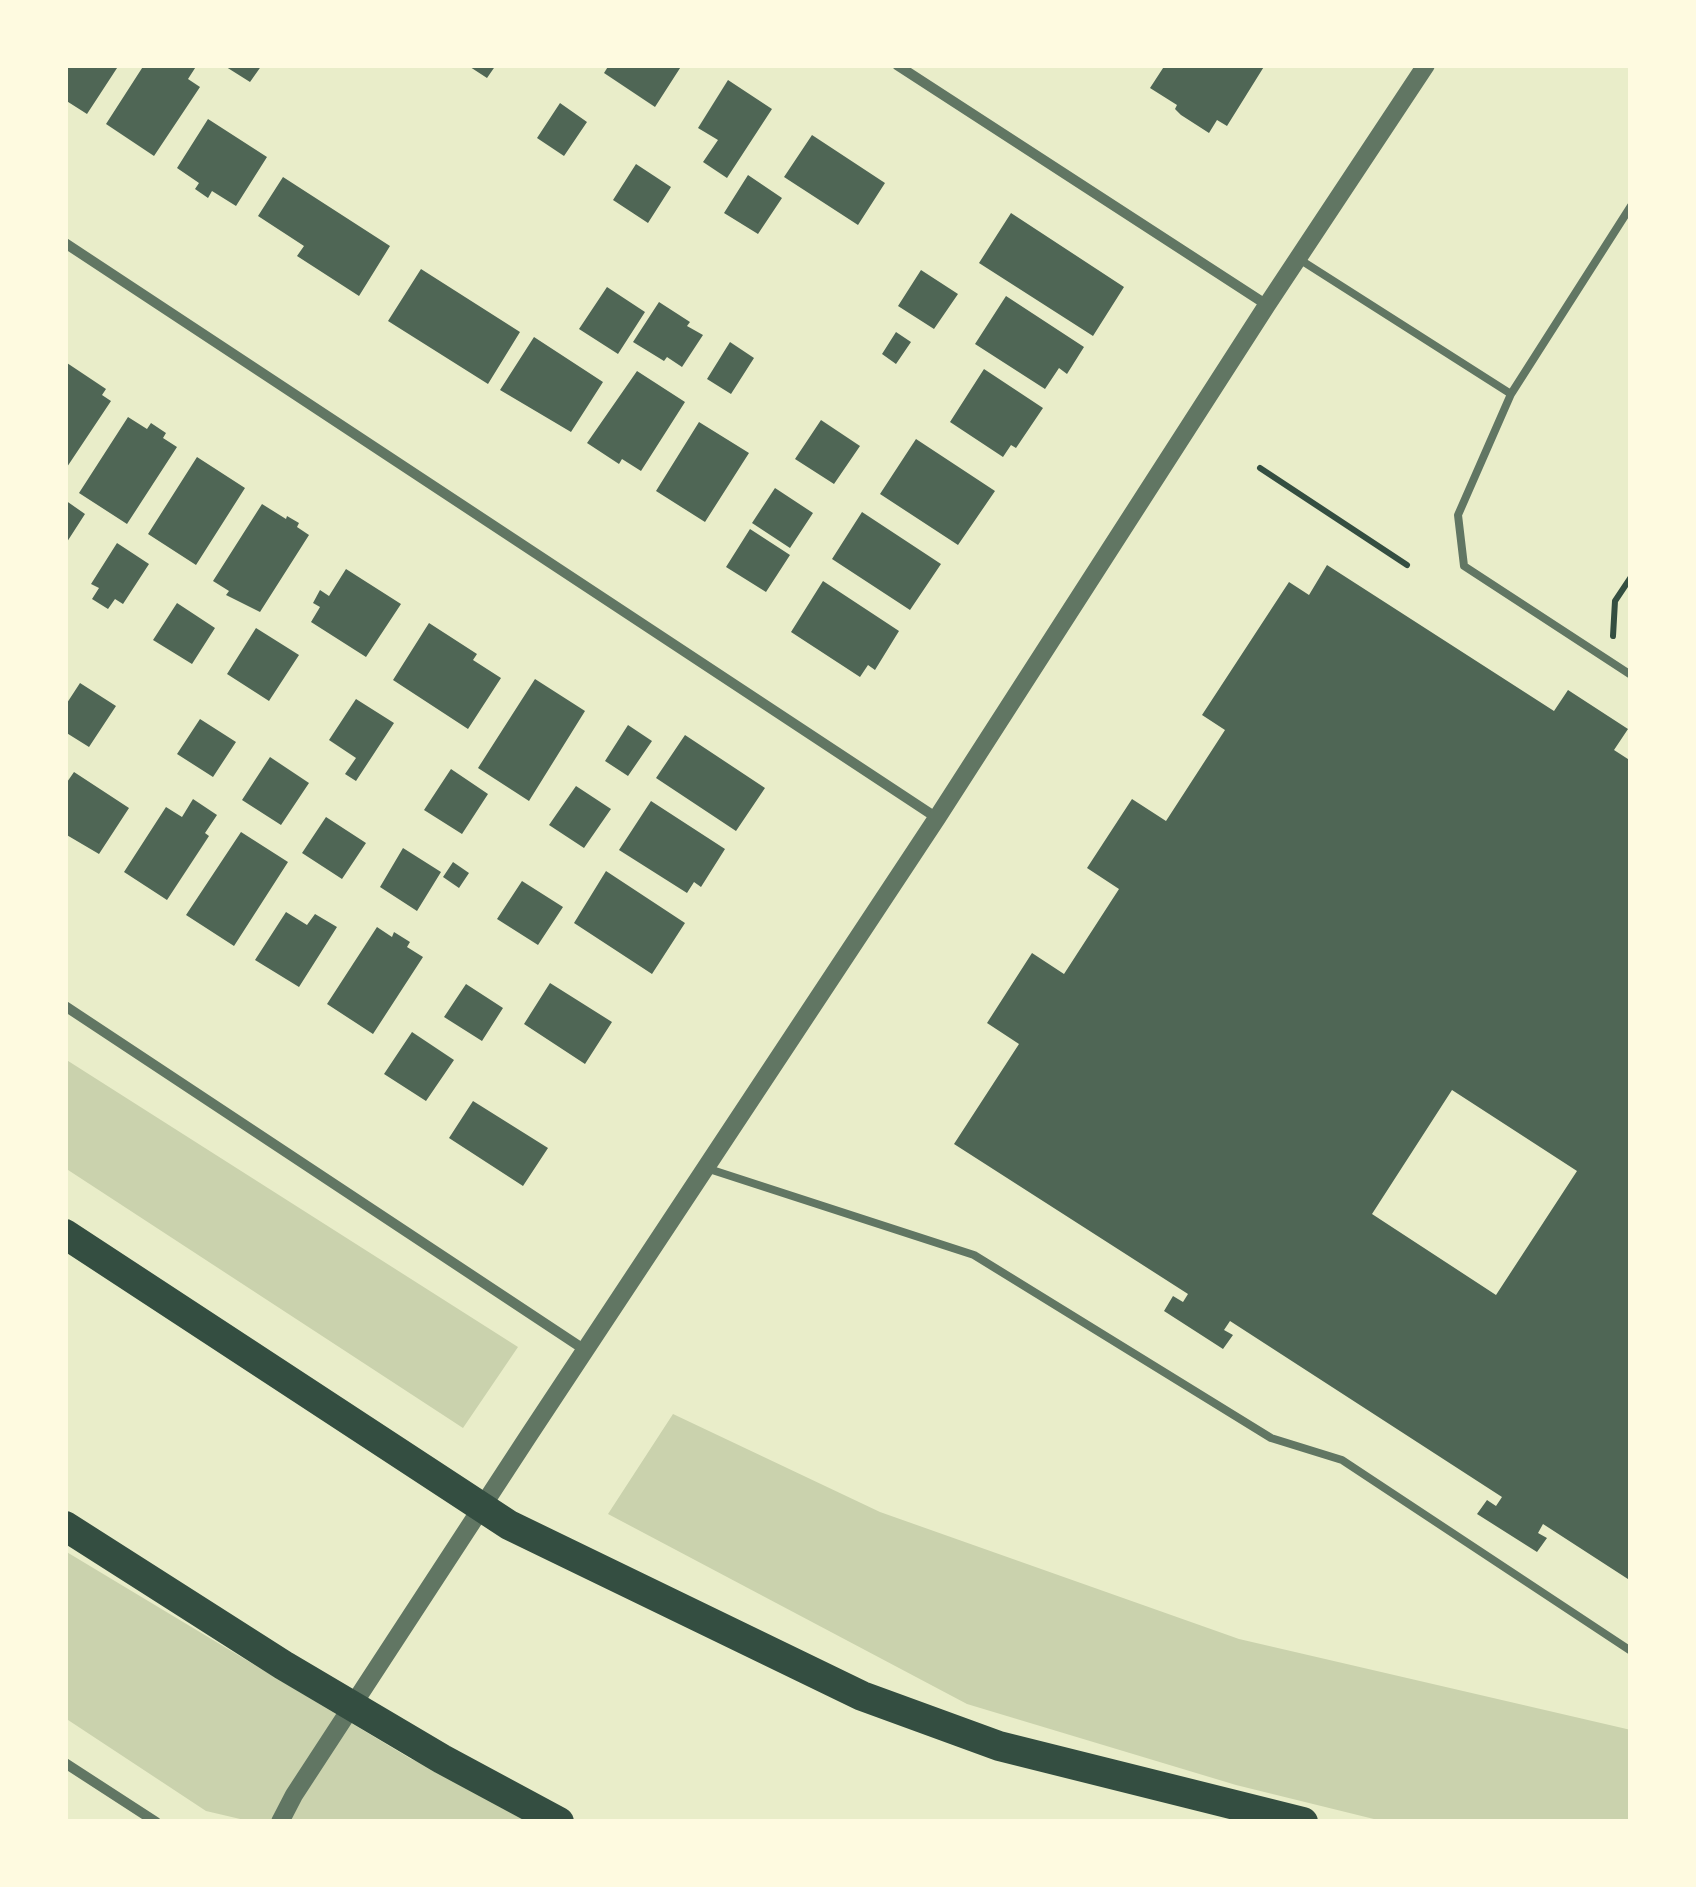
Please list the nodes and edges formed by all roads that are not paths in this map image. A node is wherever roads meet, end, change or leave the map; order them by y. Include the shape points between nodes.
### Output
1 (897, 65) edge
2 (1426, 65) edge
3 (1631, 206) edge
4 (65, 243) edge
5 (1299, 259) junction
6 (1267, 305) junction
7 (1510, 394) junction
8 (1631, 675) edge
9 (937, 818) junction
10 (65, 1006) edge
11 (706, 1168) junction
12 (65, 1234) edge
13 (586, 1350) junction
14 (65, 1526) edge
15 (1631, 1652) edge
16 (65, 1762) edge
17 (156, 1822) edge
18 (280, 1822) edge
19 (559, 1822) edge
20 (1303, 1822) edge

1 - 6 street
2 - 5 street
3 - 7 lane
4 - 9 street
5 - 6 street
5 - 7 lane
6 - 9 street
7 - 8 lane via 1458,515 1464,566
9 - 11 street
10 - 13 street
11 - 13 street
11 - 15 lane via 974,1256 1270,1438 1342,1460
12 - 20 highway via 510,1525 862,1696 998,1746
13 - 18 street
14 - 19 highway via 283,1665
16 - 17 street

